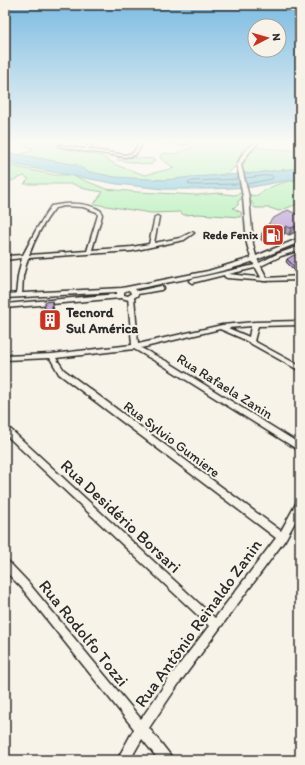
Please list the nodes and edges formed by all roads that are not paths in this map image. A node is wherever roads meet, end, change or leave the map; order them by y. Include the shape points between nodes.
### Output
1 (241, 178) edge
2 (157, 217) dead end
3 (192, 233) dead end
4 (300, 240) edge
5 (250, 244) junction
6 (151, 245) junction
7 (300, 248) edge
8 (88, 252) junction
9 (289, 252) junction
10 (267, 253) junction
11 (24, 257) junction
12 (5, 258) edge
13 (254, 259) junction
14 (256, 266) junction
15 (220, 275) junction
16 (300, 278) edge
17 (265, 280) junction
18 (124, 292) junction
19 (19, 295) junction
20 (133, 295) junction
21 (5, 296) edge
22 (5, 306) edge
23 (300, 323) edge
24 (255, 324) junction
25 (222, 327) junction
26 (251, 342) junction
27 (135, 347) junction
28 (52, 356) junction
29 (5, 358) edge
30 (300, 369) edge
31 (5, 429) edge
32 (300, 448) edge
33 (300, 505) edge
34 (282, 537) junction
35 (5, 564) edge
36 (215, 625) junction
37 (141, 729) junction
38 (123, 760) edge
39 (167, 760) edge

1 - 5 street via 246,197
2 - 6 street
3 - 6 street via 182,239
4 - 10 street
5 - 10 street via 260,252
5 - 13 street
6 - 8 street
7 - 9 street
8 - 11 street
8 - 11 street via 100,213 91,208 60,205 53,206 46,214
9 - 10 street
9 - 14 street
10 - 13 street
11 - 12 street
11 - 19 street
13 - 14 street
13 - 18 street
14 - 15 street
14 - 17 street
15 - 17 street
15 - 20 street
16 - 17 street
18 - 19 street
18 - 20 street
18 - 20 street via 133,290
18 - 22 street
19 - 21 street
20 - 27 street
23 - 24 street
24 - 25 street
24 - 26 street
25 - 26 street
25 - 27 street
26 - 30 street
27 - 28 street
27 - 32 street, Rua Rafaela Zanin
28 - 29 street
28 - 34 street, Rua Sylvio Gumiere via 61,372
31 - 36 street, Rua Desidério Borsari
33 - 34 street, Rua Antônio Reinaldo Zanin
34 - 36 street, Rua Antônio Reinaldo Zanin
35 - 37 street, Rua Rodolfo Tozzi
36 - 37 street, Rua Antônio Reinaldo Zanin
37 - 38 street, Rua Antônio Reinaldo Zanin
37 - 39 street, Rua Rodolfo Tozzi

